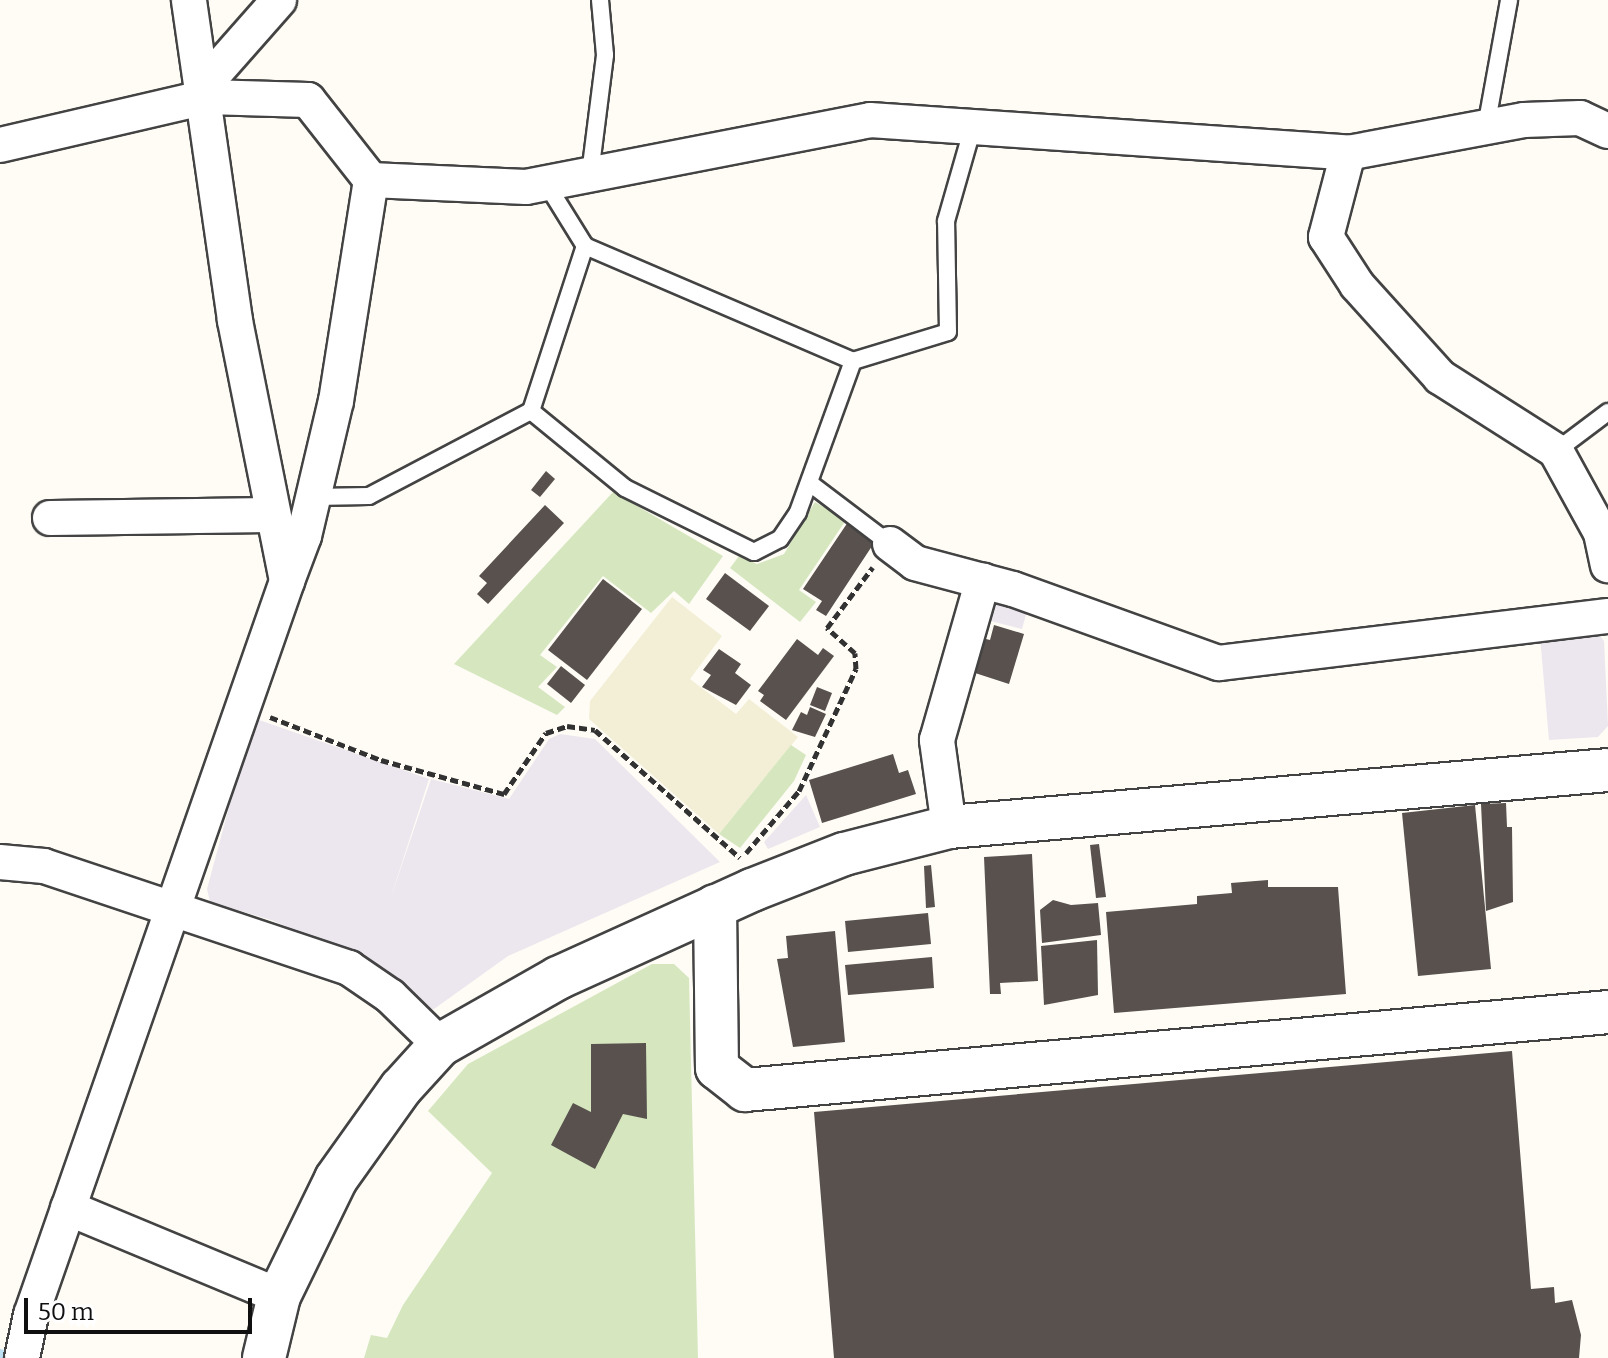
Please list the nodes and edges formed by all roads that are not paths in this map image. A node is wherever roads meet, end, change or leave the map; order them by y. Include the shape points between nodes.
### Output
1 (189, 0) edge
2 (279, 0) edge
3 (600, 0) edge
4 (1509, 0) edge
5 (206, 90) junction
6 (973, 127) junction
7 (1486, 127) junction
8 (1608, 131) edge
9 (0, 145) edge
10 (1348, 153) junction
11 (590, 174) junction
12 (371, 180) junction
13 (546, 183) junction
14 (585, 246) junction
15 (853, 361) junction
16 (531, 411) junction
17 (1608, 412) edge
18 (1556, 451) junction
19 (811, 484) junction
20 (314, 497) junction
21 (271, 515) junction
22 (50, 518) dead end
23 (890, 544) joint
24 (1608, 565) edge
25 (983, 580) junction
26 (287, 581) junction
27 (1608, 616) edge
28 (1608, 770) edge
29 (949, 827) junction
30 (0, 862) edge
31 (736, 885) junction
32 (174, 907) junction
33 (1608, 1012) edge
34 (440, 1045) junction
35 (68, 1208) junction
36 (279, 1296) junction
37 (22, 1358) edge
38 (264, 1358) edge

1 - 5 street
2 - 5 street
3 - 11 lane via 605,55
4 - 7 lane
5 - 9 street
5 - 12 street via 308,100
5 - 21 street via 235,320
6 - 10 street
6 - 11 street via 870,120
6 - 15 lane via 946,221 948,332
7 - 8 street via 1580,118
7 - 10 street
10 - 18 street via 1326,237 1357,285 1440,377
11 - 13 street
12 - 13 street via 526,187
12 - 20 street via 359,283
13 - 14 lane
14 - 15 lane
14 - 16 lane
15 - 19 lane
16 - 19 lane via 625,488 754,552 780,539
16 - 20 lane via 369,496
17 - 18 lane
18 - 24 street via 1601,533
19 - 23 lane
20 - 26 street
21 - 22 street
21 - 26 street
23 - 25 street via 915,563
25 - 27 street via 1219,663
25 - 29 street via 937,740
26 - 32 street
28 - 29 street
29 - 31 street
30 - 32 street via 44,866
31 - 33 street via 717,1068 745,1090
31 - 34 street
32 - 34 street via 349,968 390,996
32 - 35 street
34 - 36 street via 401,1088 336,1179
35 - 36 street
35 - 37 street via 31,1315
36 - 38 street

